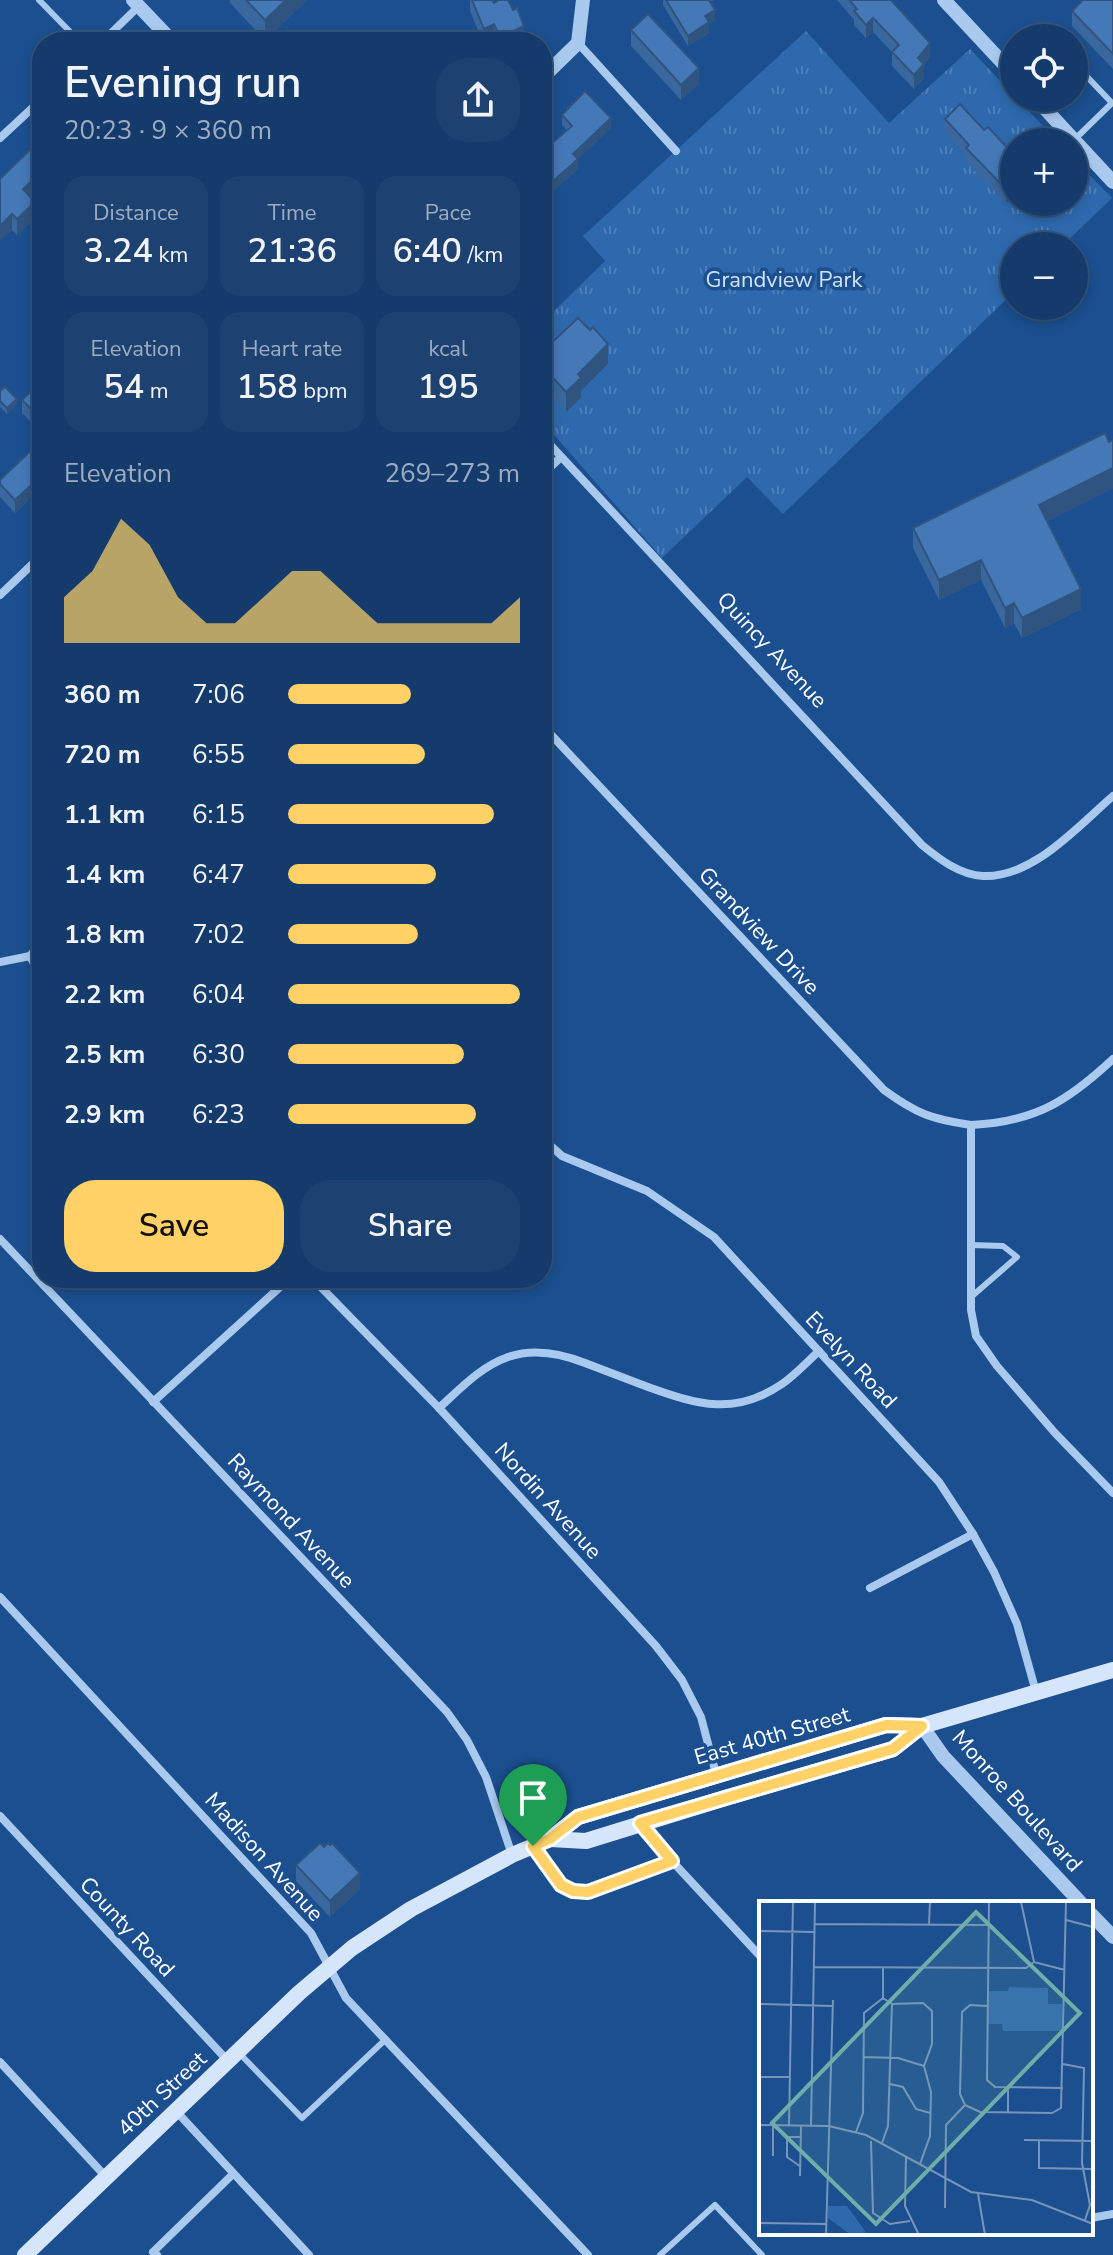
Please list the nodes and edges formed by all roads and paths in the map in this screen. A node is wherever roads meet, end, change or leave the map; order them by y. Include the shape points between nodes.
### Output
1 (39, 0) edge
2 (583, 0) edge
3 (944, 0) edge
4 (136, 3) edge
5 (70, 32) edge
6 (111, 32) edge
7 (164, 32) edge
8 (578, 43) junction
9 (1000, 55) edge
10 (552, 68) edge
11 (1088, 78) edge
12 (32, 108) edge
13 (1048, 112) edge
14 (1063, 128) edge
15 (1086, 128) edge
16 (0, 138) edge
17 (676, 151) dead end
18 (1088, 155) edge
19 (1113, 182) edge
20 (552, 447) edge
21 (561, 457) junction
22 (552, 466) edge
23 (32, 565) edge
24 (0, 595) edge
25 (552, 736) edge
26 (1113, 797) edge
27 (32, 954) edge
28 (30, 956) junction
29 (32, 960) edge
30 (0, 962) edge
31 (1113, 1059) edge
32 (971, 1125) junction
33 (552, 1147) edge
34 (0, 1239) edge
35 (971, 1245) junction
36 (32, 1273) edge
37 (46, 1288) edge
38 (279, 1288) edge
39 (322, 1288) edge
40 (971, 1297) junction
41 (819, 1351) junction
42 (153, 1402) junction
43 (439, 1408) junction
44 (1113, 1493) edge
45 (973, 1534) junction
46 (870, 1588) dead end
47 (0, 1597) edge
48 (1113, 1670) edge
49 (1036, 1692) junction
50 (922, 1726) junction
51 (716, 1774) junction
52 (0, 1816) edge
53 (640, 1823) junction
54 (550, 1839) junction
55 (533, 1846) junction
56 (512, 1855) junction
57 (672, 1861) junction
58 (1079, 1901) edge
59 (1093, 1916) edge
60 (1113, 1937) edge
61 (759, 1955) edge
62 (329, 1966) junction
63 (386, 2039) junction
64 (233, 2056) junction
65 (0, 2062) edge
66 (176, 2111) junction
67 (233, 2174) junction
68 (106, 2177) junction
69 (1113, 2214) edge
70 (1093, 2218) edge
71 (153, 2254) edge
72 (25, 2255) edge
73 (309, 2255) edge
74 (588, 2255) edge
75 (660, 2255) edge
76 (762, 2255) edge

1 - 5 lane
2 - 8 street
3 - 9 street
4 - 6 street
4 - 7 street
8 - 10 street
8 - 17 street
11 - 15 lane via 1112,103
12 - 16 street
13 - 14 street
18 - 19 street
20 - 21 street, Quincy Avenue
21 - 22 street
21 - 26 street, Quincy Avenue via 939,858 982,876 1011,872 1039,860
23 - 24 street
25 - 32 street, Grandview Drive via 884,1090 909,1109
27 - 28 street
28 - 29 street
28 - 30 street
31 - 32 street, Grandview Drive via 1050,1108 997,1124
32 - 35 street
33 - 41 street, Evelyn Road via 647,1191 714,1237
34 - 36 street, Raymond Avenue
35 - 40 street
35 - 40 lane via 1003,1246 1017,1257
37 - 42 street, Raymond Avenue
38 - 42 street
39 - 43 street, Nordin Avenue
40 - 44 street via 976,1336 997,1366
41 - 43 street via 768,1392 717,1406 681,1399 571,1357 528,1352 493,1363
41 - 45 street, Evelyn Road via 939,1482
42 - 56 street, Raymond Avenue via 447,1712 486,1777
43 - 51 street, Nordin Avenue via 682,1680 701,1717
45 - 46 street
45 - 49 street, Evelyn Road via 1017,1624
47 - 62 street, Madison Avenue via 311,1933
48 - 49 main road, East 40th Street
49 - 50 main road, East 40th Street
50 - 51 main road, East 40th Street via 886,1725
50 - 53 main road, East 40th Street via 893,1749
50 - 58 street, Monroe Boulevard via 943,1756
51 - 54 main road, East 40th Street via 578,1817
52 - 64 street, County Road
53 - 54 main road, East 40th Street via 586,1841
53 - 57 street
54 - 55 main road, East 40th Street
55 - 56 main road, East 40th Street
55 - 57 lane via 561,1885 573,1891 588,1892
56 - 62 main road, East 40th Street via 411,1909
57 - 61 street
59 - 60 street
62 - 63 street, Madison Avenue via 346,1998
62 - 64 main road, 40th Street
63 - 64 lane via 302,2118
63 - 74 street, Madison Avenue
64 - 66 main road, 40th Street
65 - 68 street
66 - 67 street
66 - 68 main road, 40th Street
67 - 71 street
67 - 73 street
68 - 72 main road, 40th Street
69 - 70 street
75 - 76 lane via 715,2205

